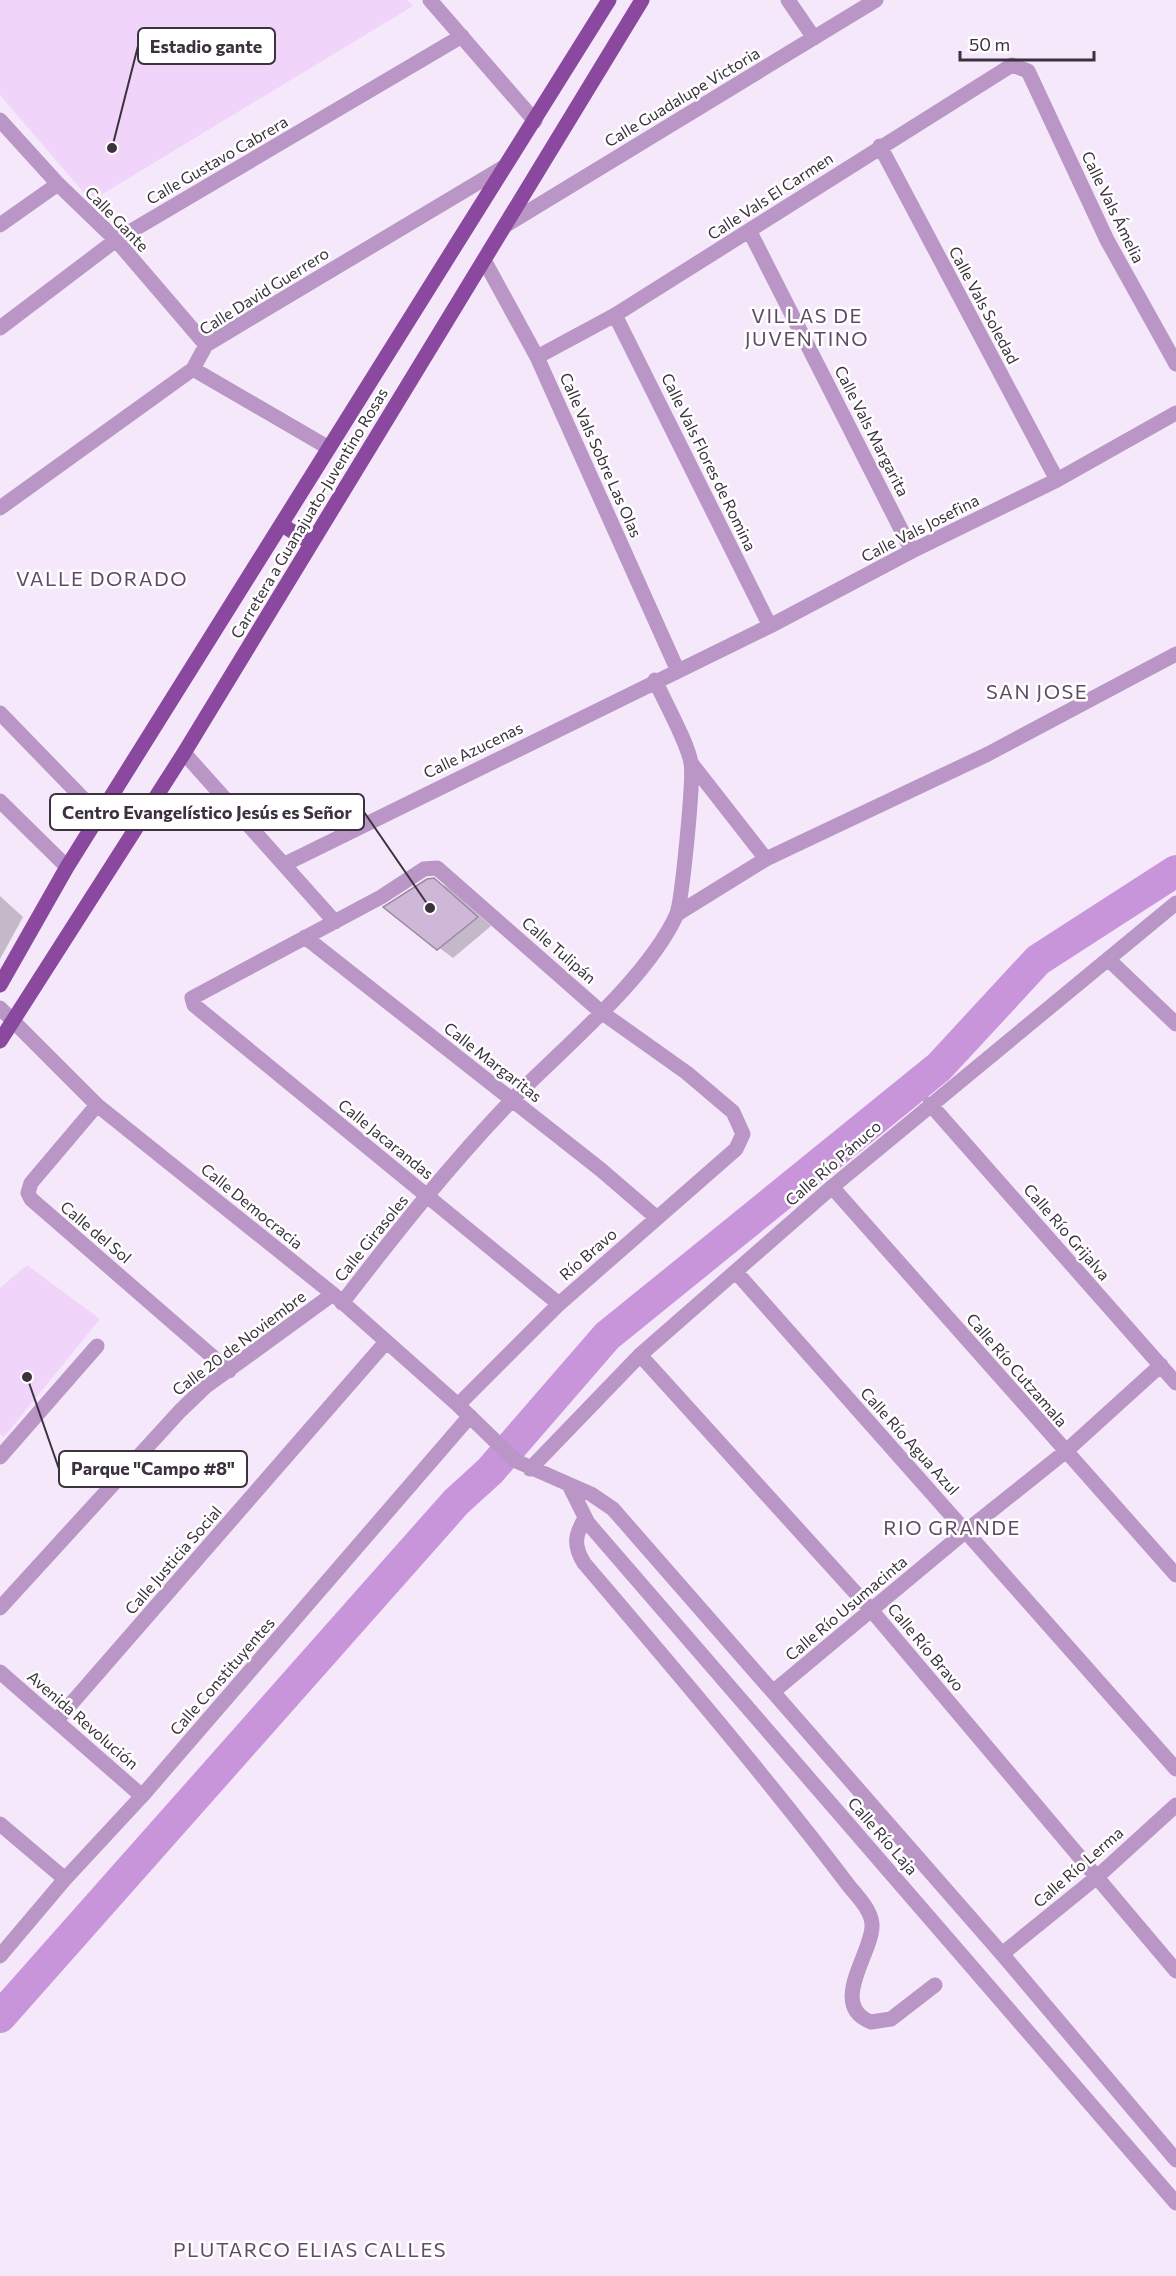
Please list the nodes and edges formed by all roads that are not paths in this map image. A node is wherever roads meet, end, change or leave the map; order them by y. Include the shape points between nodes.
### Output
1 (430, 0) edge
2 (609, 0) edge
3 (642, 0) edge
4 (788, 0) edge
5 (876, 0) edge
6 (462, 36) junction
7 (814, 38) junction
8 (1020, 66) joint
9 (0, 120) edge
10 (535, 121) junction
11 (880, 146) junction
12 (504, 167) junction
13 (58, 184) junction
14 (0, 225) edge
15 (506, 225) junction
16 (750, 232) junction
17 (116, 240) junction
18 (484, 260) junction
19 (615, 315) junction
20 (0, 328) edge
21 (206, 345) junction
22 (537, 357) junction
23 (1176, 364) edge
24 (193, 369) junction
25 (1176, 413) edge
26 (329, 448) junction
27 (1057, 480) junction
28 (0, 508) edge
29 (282, 525) junction
30 (311, 543) junction
31 (912, 551) junction
32 (770, 626) junction
33 (1176, 654) edge
34 (677, 669) junction
35 (655, 680) junction
36 (0, 713) edge
37 (184, 753) junction
38 (691, 763) junction
39 (0, 801) edge
40 (100, 816) junction
41 (766, 859) junction
42 (285, 864) junction
43 (67, 867) junction
44 (1176, 903) edge
45 (677, 914) junction
46 (335, 922) junction
47 (305, 937) junction
48 (1108, 958) junction
49 (0, 985) edge
50 (0, 1008) edge
51 (601, 1012) junction
52 (12, 1022) junction
53 (1176, 1024) edge
54 (0, 1041) edge
55 (513, 1100) junction
56 (98, 1104) junction
57 (930, 1104) junction
58 (743, 1134) joint
59 (832, 1187) junction
60 (428, 1197) junction
61 (657, 1218) junction
62 (736, 1272) junction
63 (337, 1299) junction
64 (559, 1304) junction
65 (386, 1342) junction
66 (97, 1346) dead end
67 (640, 1355) junction
68 (1161, 1365) junction
69 (229, 1371) junction
70 (1176, 1383) edge
71 (458, 1405) junction
72 (470, 1416) junction
73 (1065, 1452) junction
74 (0, 1457) edge
75 (516, 1461) joint
76 (530, 1469) junction
77 (570, 1487) junction
78 (585, 1518) junction
79 (966, 1531) junction
80 (1176, 1575) edge
81 (0, 1608) edge
82 (872, 1611) junction
83 (0, 1672) edge
84 (774, 1691) junction
85 (57, 1720) junction
86 (1176, 1769) edge
87 (142, 1796) junction
88 (1176, 1805) edge
89 (0, 1824) edge
90 (1097, 1877) junction
91 (65, 1879) junction
92 (1002, 1954) junction
93 (0, 1956) edge
94 (1176, 1971) edge
95 (935, 1985) dead end
96 (1176, 2160) edge
97 (1176, 2203) edge

1 - 6 street
2 - 10 main road, Carretera a Guanajuato-Juventino Rosas
3 - 15 main road, Carretera a Guanajuato-Juventino Rosas
4 - 7 street
5 - 7 street, Calle Guadalupe Victoria
6 - 10 street
6 - 17 street, Calle Gustavo Cabrera
7 - 15 street, Calle Guadalupe Victoria
8 - 11 street, Calle Vals El Carmen via 1012,65
8 - 23 street, Calle Vals Ámelia via 1028,71 1107,240
9 - 13 street, Calle Gante
10 - 12 main road, Carretera a Guanajuato-Juventino Rosas
11 - 16 street, Calle Vals El Carmen
11 - 27 street, Calle Vals Soledad
12 - 21 street, Calle David Guerrero
12 - 26 main road, Carretera a Guanajuato-Juventino Rosas
13 - 14 street
13 - 17 street, Calle Gante
15 - 18 main road, Carretera a Guanajuato-Juventino Rosas
16 - 19 street, Calle Vals El Carmen
16 - 31 street, Calle Vals Margarita
17 - 20 street, Calle Gustavo Cabrera
17 - 21 street, Calle Gante
18 - 22 street, Calle Vals Sobre Las Olas
18 - 30 main road, Carretera a Guanajuato-Juventino Rosas
19 - 22 street, Calle Vals El Carmen
19 - 32 street, Calle Vals Flores de Romina
21 - 24 street, Calle David Guerrero
22 - 34 street, Calle Vals Sobre Las Olas
24 - 26 street
24 - 28 street, Calle David Guerrero
25 - 27 street, Calle Vals Josefina
26 - 29 main road, Carretera a Guanajuato-Juventino Rosas
27 - 31 street, Calle Vals Josefina
29 - 30 main road
29 - 40 main road, Carretera a Guanajuato-Juventino Rosas
30 - 37 main road, Carretera a Guanajuato-Juventino Rosas
31 - 32 street, Calle Vals Josefina
32 - 34 street, Calle Vals Josefina
33 - 41 street via 988,754
34 - 35 street, Calle Azucenas
35 - 38 street
35 - 42 street, Calle Azucenas
36 - 40 street
37 - 42 street
37 - 52 main road, Carretera a Guanajuato-Juventino Rosas
38 - 41 street
38 - 45 street
39 - 43 street
40 - 43 main road, Carretera a Guanajuato-Juventino Rosas
41 - 45 street
42 - 46 street
43 - 49 main road, Carretera a Guanajuato-Juventino Rosas
44 - 48 street, Calle Río Pánuco
45 - 51 street, Calle Girasoles via 661,943
46 - 47 street
46 - 51 street, Calle Tulipán via 424,869 437,868
47 - 55 street, Calle Margaritas
47 - 60 street, Calle Jacarandas via 191,1001
48 - 53 street
48 - 57 street, Calle Río Pánuco
50 - 52 street, Calle Democracia
51 - 55 street, Calle Girasoles
51 - 58 street, Calle Tulipán via 687,1073 733,1112
52 - 54 main road, Carretera a Guanajuato-Juventino Rosas
52 - 56 street, Calle Democracia
55 - 60 street, Calle Girasoles
55 - 61 street, Calle Margaritas
56 - 63 street, Calle Democracia
56 - 69 street, Calle del Sol via 31,1183 30,1199
57 - 59 street, Calle Río Pánuco
57 - 68 street, Calle Río Grijalva
58 - 61 street, Río Bravo via 736,1149
59 - 62 street, Calle Río Pánuco
59 - 73 street, Calle Río Cutzamala
60 - 63 street, Calle Girasoles
60 - 64 street, Calle Jacarandas
61 - 64 street, Río Bravo
62 - 67 street, Calle Río Pánuco
62 - 79 street, Calle Río Agua Azul
63 - 65 street, Calle Democracia
63 - 69 street, Calle 20 de Noviembre
64 - 71 street, Río Bravo
65 - 71 street, Calle Democracia
65 - 85 street, Calle Justicia Social
66 - 74 street
67 - 76 street, Calle Río Pánuco
67 - 82 street, Calle Río Bravo
68 - 70 street, Calle Río Grijalva
68 - 73 street, Calle Río Usumacinta
69 - 81 street, Calle 20 de Noviembre via 180,1411
71 - 72 street, Calle Democracia
72 - 75 street, Calle Democracia
72 - 87 street, Calle Constituyentes
73 - 79 street, Calle Río Usumacinta
73 - 80 street, Calle Río Cutzamala
75 - 76 street, Calle Río Laja
76 - 77 street, Calle Río Laja
77 - 78 street, Calle Río Laja
77 - 84 street, Calle Río Laja via 591,1494 613,1509
78 - 95 street via 576,1534 584,1563 825,1854 868,1913 872,1931 852,1993 855,2009 871,2022 891,2019
78 - 97 street, Calle Río Laja
79 - 82 street, Calle Río Usumacinta
79 - 86 street, Calle Río Agua Azul
82 - 84 street, Calle Río Usumacinta
82 - 90 street, Calle Río Bravo
83 - 85 street, Avenida Revolución
84 - 92 street, Calle Río Laja
85 - 87 street, Avenida Revolución
87 - 91 street, Calle Constituyentes
88 - 90 street, Calle Río Lerma
89 - 91 street
90 - 92 street, Calle Río Lerma
90 - 94 street, Calle Río Bravo
91 - 93 street, Calle Constituyentes
92 - 96 street, Calle Río Laja

